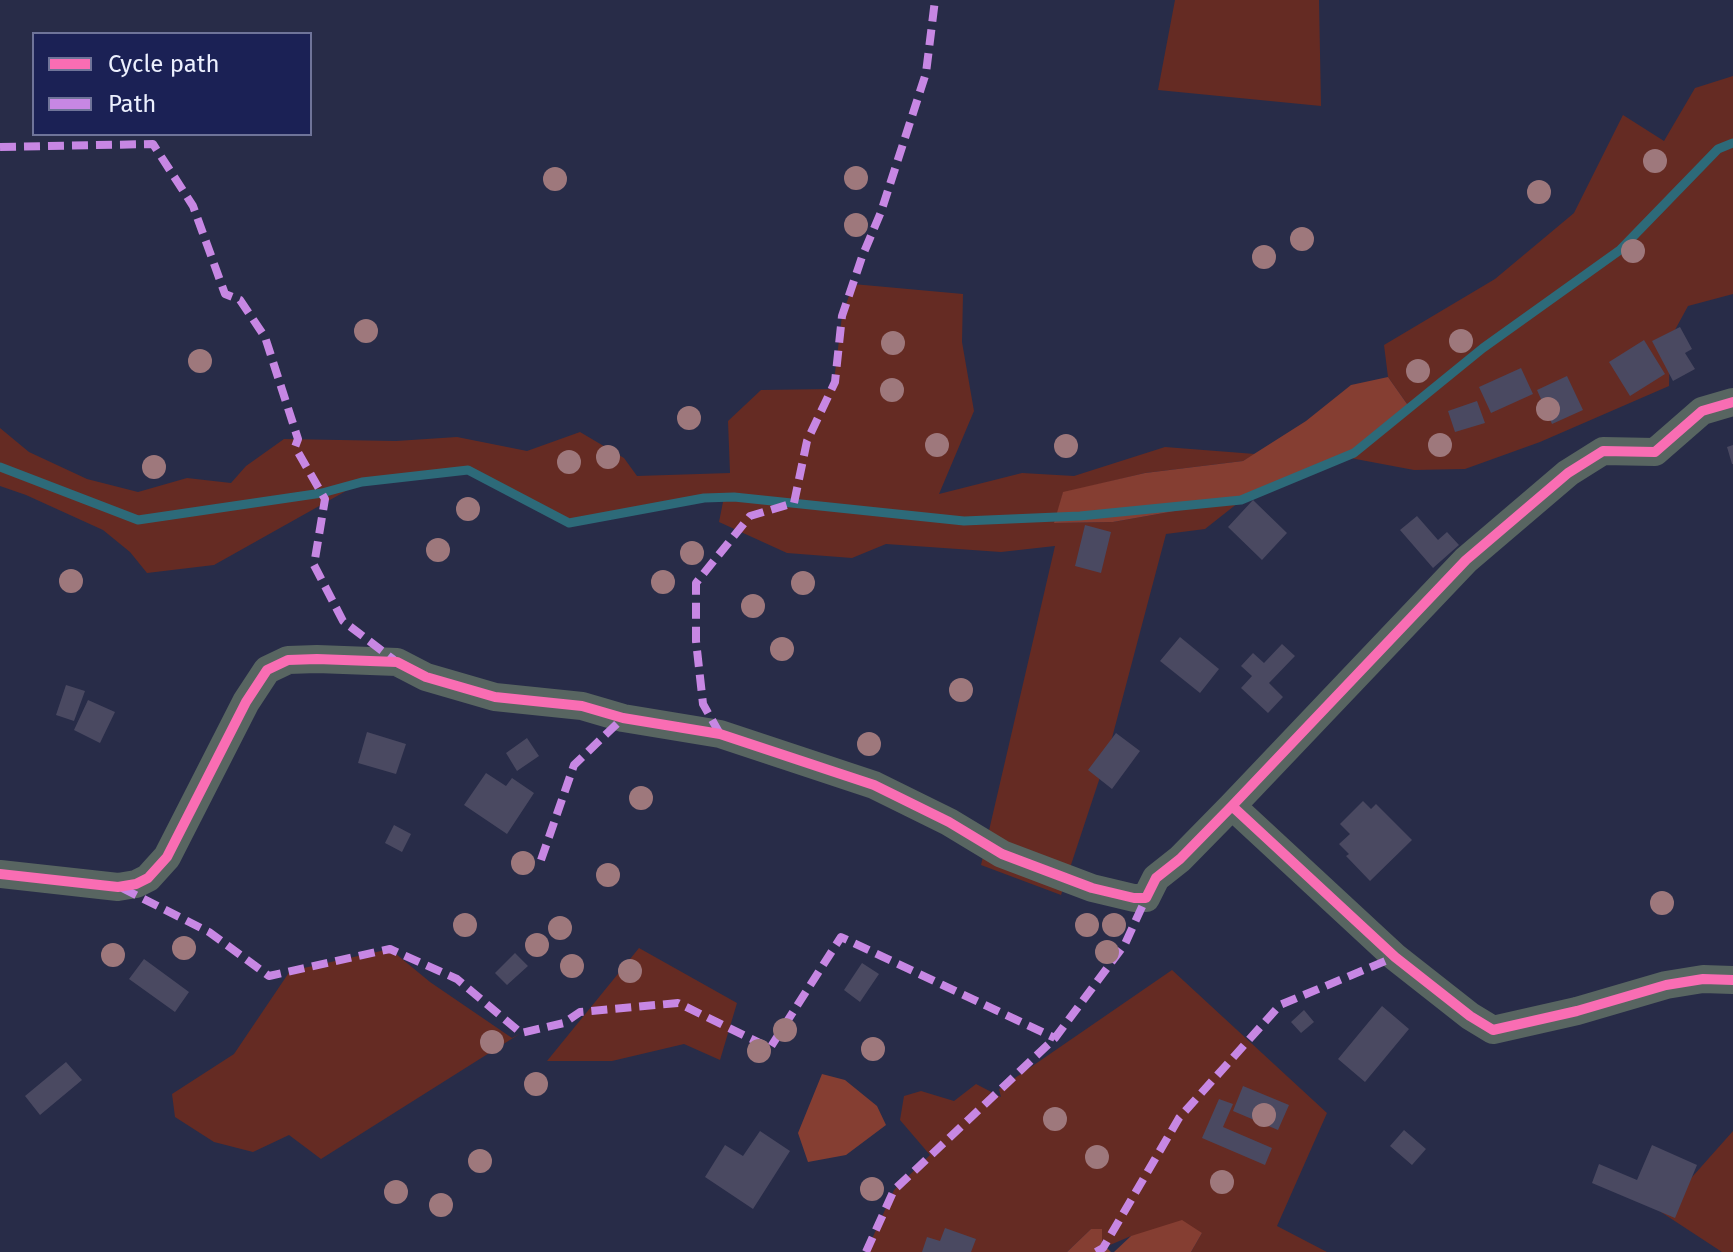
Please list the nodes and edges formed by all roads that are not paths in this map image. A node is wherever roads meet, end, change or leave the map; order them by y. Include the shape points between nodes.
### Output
1 (1733, 402) edge
2 (1232, 806) junction
3 (0, 874) edge
4 (1733, 980) edge

1 - 2 street via 1702,411 1655,452 1603,451 1568,473 1466,560
2 - 3 street via 1156,878 1146,898 1134,898 1002,854 874,785 720,734 582,706 495,697 426,677 397,662 288,660 267,670 246,702 167,857 148,878 118,887
2 - 4 street via 1395,957 1493,1030 1676,983

